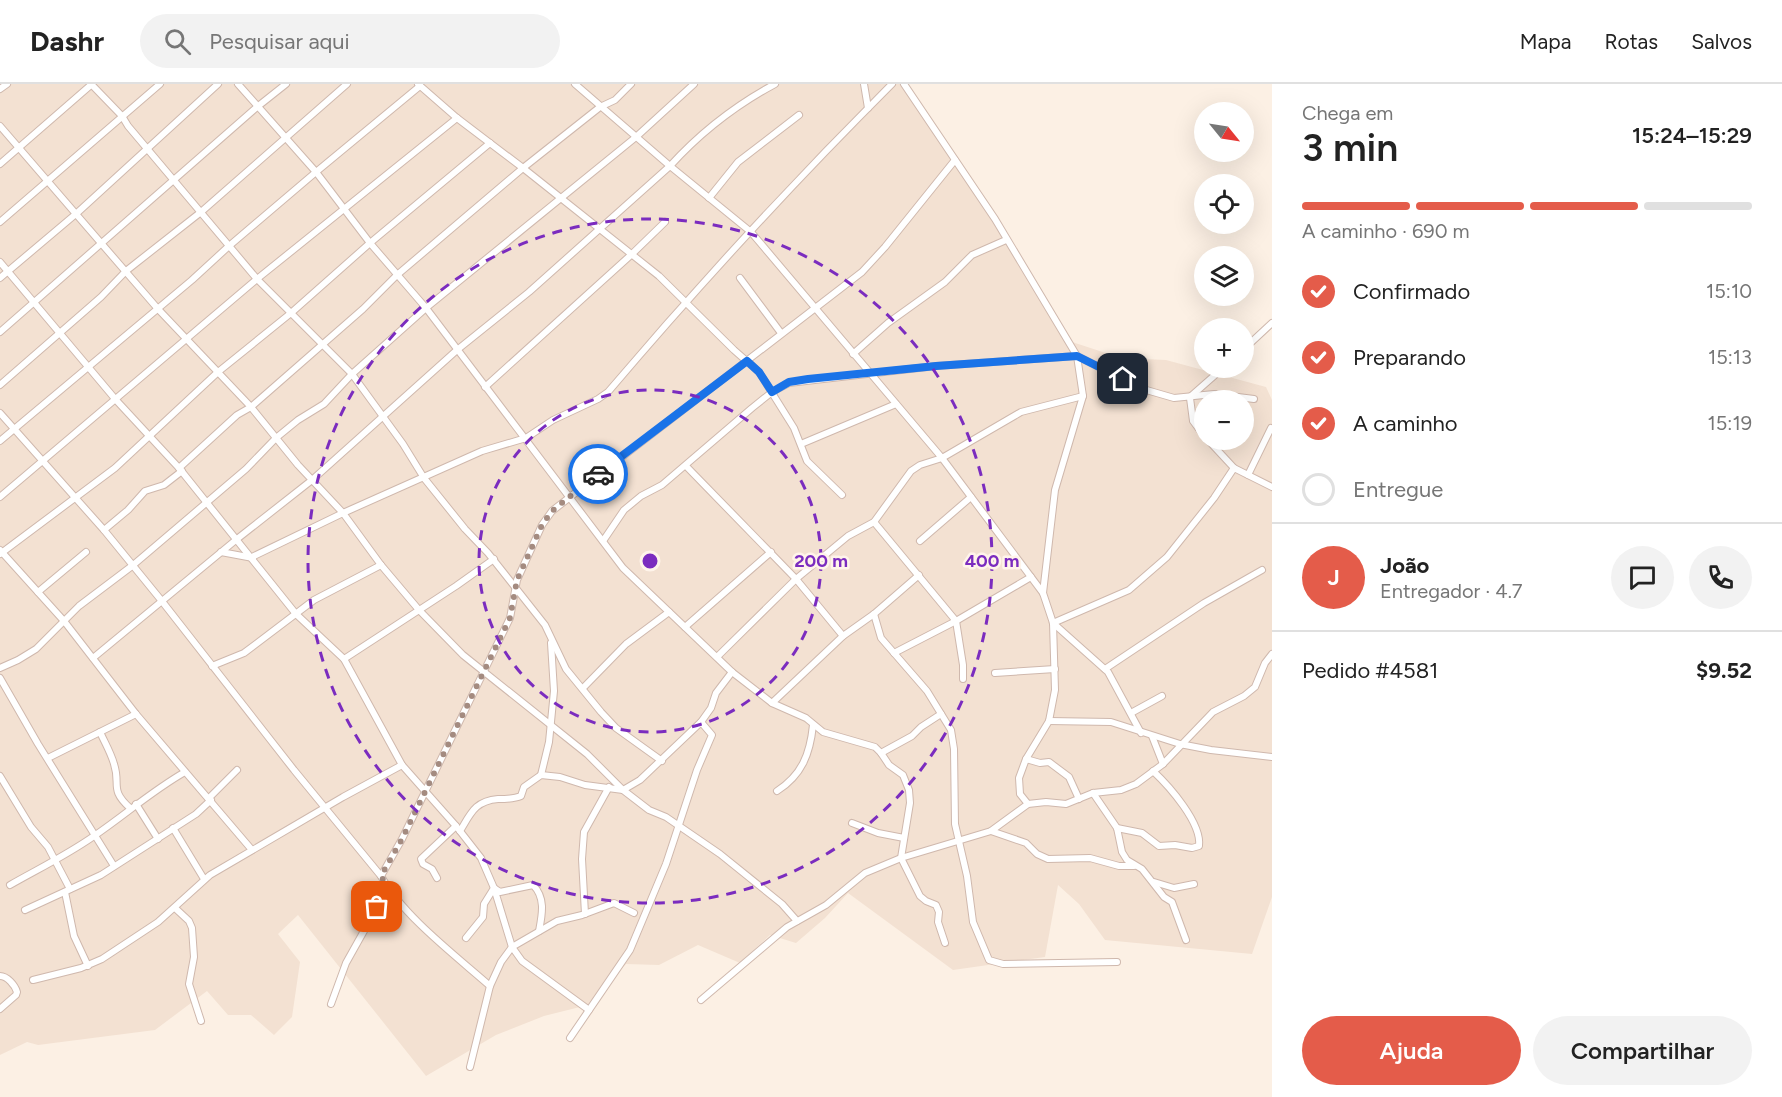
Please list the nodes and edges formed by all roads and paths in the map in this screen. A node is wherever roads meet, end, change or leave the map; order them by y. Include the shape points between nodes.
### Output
1 (7, 84) edge
2 (91, 84) edge
3 (160, 84) edge
4 (218, 84) edge
5 (238, 84) edge
6 (286, 84) edge
7 (347, 84) edge
8 (576, 84) edge
9 (631, 84) edge
10 (694, 84) edge
11 (775, 84) edge
12 (864, 84) edge
13 (892, 84) edge
14 (904, 84) edge
15 (419, 85) edge
16 (0, 89) edge
17 (257, 106) junction
18 (600, 107) junction
19 (868, 108) junction
20 (799, 115) dead end
21 (122, 116) junction
22 (457, 118) junction
23 (0, 126) edge
24 (636, 136) junction
25 (285, 137) junction
26 (490, 143) junction
27 (19, 147) junction
28 (147, 149) junction
29 (955, 160) junction
30 (0, 164) edge
31 (670, 166) junction
32 (524, 168) junction
33 (316, 172) junction
34 (48, 180) junction
35 (174, 180) junction
36 (560, 197) junction
37 (709, 198) junction
38 (344, 208) junction
39 (201, 212) junction
40 (77, 213) junction
41 (0, 222) edge
42 (665, 222) dead end
43 (600, 229) junction
44 (751, 232) junction
45 (1006, 240) junction
46 (102, 243) junction
47 (370, 243) junction
48 (229, 246) junction
49 (632, 254) junction
50 (0, 262) edge
51 (8, 271) junction
52 (126, 272) junction
53 (397, 275) junction
54 (0, 278) edge
55 (740, 278) dead end
56 (257, 279) junction
57 (686, 301) junction
58 (35, 303) junction
59 (426, 308) junction
60 (158, 309) junction
61 (815, 309) junction
62 (291, 313) junction
63 (1272, 323) edge
64 (0, 332) edge
65 (781, 333) junction
66 (60, 334) junction
67 (187, 338) junction
68 (1254, 340) edge
69 (323, 344) junction
70 (457, 350) junction
71 (853, 354) junction
72 (1077, 356) junction
73 (747, 361) junction
74 (88, 367) junction
75 (218, 372) junction
76 (869, 373) junction
77 (352, 374) junction
78 (1212, 378) edge
79 (0, 385) edge
80 (485, 387) junction
81 (772, 392) junction
82 (1083, 396) junction
83 (1194, 397) edge
84 (1190, 398) junction
85 (116, 400) junction
86 (896, 404) junction
87 (250, 407) junction
88 (0, 413) edge
89 (383, 417) junction
90 (1194, 422) edge
91 (1271, 428) edge
92 (14, 429) junction
93 (148, 435) junction
94 (276, 438) junction
95 (526, 438) junction
96 (0, 441) edge
97 (801, 444) junction
98 (1217, 450) edge
99 (942, 458) junction
100 (43, 462) junction
101 (686, 466) junction
102 (1234, 468) junction
103 (180, 470) junction
104 (1248, 475) junction
105 (424, 478) junction
106 (312, 480) junction
107 (1272, 487) edge
108 (842, 495) dead end
109 (569, 496) junction
110 (0, 497) edge
111 (971, 497) junction
112 (75, 499) junction
113 (207, 502) junction
114 (343, 513) junction
115 (874, 522) junction
116 (104, 530) junction
117 (237, 539) junction
118 (603, 541) junction
119 (920, 541) dead end
120 (1, 552) edge
121 (86, 552) dead end
122 (221, 552) junction
123 (771, 552) junction
124 (253, 558) junction
125 (494, 559) junction
126 (381, 565) junction
127 (132, 566) junction
128 (1262, 570) dead end
129 (919, 575) junction
130 (1031, 577) junction
131 (796, 579) junction
132 (516, 588) junction
133 (38, 592) junction
134 (1044, 593) junction
135 (161, 600) junction
136 (419, 610) junction
137 (669, 612) junction
138 (296, 614) junction
139 (874, 614) junction
140 (64, 621) junction
141 (956, 621) junction
142 (1053, 623) junction
143 (686, 627) junction
144 (843, 636) junction
145 (550, 639) junction
146 (894, 653) junction
147 (1272, 654) edge
148 (717, 657) junction
149 (93, 658) junction
150 (344, 660) junction
151 (212, 666) junction
152 (0, 668) edge
153 (1055, 669) junction
154 (1105, 669) junction
155 (732, 672) junction
156 (483, 673) junction
157 (995, 673) dead end
158 (0, 678) edge
159 (963, 679) dead end
160 (583, 688) junction
161 (1162, 696) dead end
162 (772, 703) junction
163 (1131, 713) junction
164 (136, 714) junction
165 (941, 714) junction
166 (1049, 721) junction
167 (701, 722) junction
168 (550, 724) junction
169 (813, 725) junction
170 (100, 732) junction
171 (1142, 733) junction
172 (1152, 736) junction
173 (1180, 744) junction
174 (881, 753) junction
175 (1272, 757) edge
176 (48, 758) junction
177 (1026, 759) junction
178 (662, 761) junction
179 (1163, 764) junction
180 (402, 765) junction
181 (237, 770) dead end
182 (1153, 771) junction
183 (185, 772) junction
184 (541, 775) junction
185 (0, 776) edge
186 (609, 787) junction
187 (623, 790) junction
188 (777, 791) dead end
189 (424, 792) junction
190 (1093, 793) junction
191 (210, 799) junction
192 (1079, 799) junction
193 (1028, 804) junction
194 (133, 806) junction
195 (325, 807) junction
196 (852, 823) dead end
197 (679, 826) junction
198 (173, 828) junction
199 (458, 828) junction
200 (1118, 828) junction
201 (991, 831) junction
202 (96, 835) junction
203 (904, 838) junction
204 (158, 839) junction
205 (958, 841) junction
206 (252, 850) junction
207 (901, 858) junction
208 (55, 862) junction
209 (114, 866) junction
210 (1134, 866) junction
211 (381, 876) junction
212 (437, 878) dead end
213 (204, 879) junction
214 (1153, 882) junction
215 (1194, 884) dead end
216 (10, 885) dead end
217 (388, 888) junction
218 (494, 888) junction
219 (67, 890) junction
220 (175, 908) junction
221 (25, 910) dead end
222 (634, 913) dead end
223 (585, 914) junction
224 (797, 921) junction
225 (539, 931) junction
226 (466, 938) dead end
227 (1186, 940) dead end
228 (945, 943) dead end
229 (512, 947) junction
230 (1117, 962) dead end
231 (88, 966) junction
232 (0, 976) edge
233 (33, 980) dead end
234 (490, 986) junction
235 (701, 1000) dead end
236 (331, 1004) dead end
237 (0, 1008) edge
238 (589, 1010) junction
239 (201, 1021) dead end
240 (570, 1038) dead end
241 (470, 1067) dead end

1 - 16 street
2 - 21 street
2 - 27 street
3 - 21 street
4 - 28 street
5 - 17 street
6 - 17 street
7 - 25 street
8 - 18 street
9 - 18 street via 615,100
10 - 24 street
11 - 31 street via 734,109
12 - 19 street
13 - 19 street
14 - 29 street
15 - 22 street
15 - 33 street
17 - 25 street
17 - 35 street
18 - 24 street
18 - 32 street
19 - 44 street
20 - 37 street via 738,162
21 - 28 street
21 - 34 street
22 - 26 street
22 - 38 street
23 - 27 street
24 - 31 street
24 - 36 street
25 - 33 street
25 - 39 street
26 - 32 street
26 - 47 street
27 - 30 street
27 - 34 street
28 - 35 street
28 - 40 street
29 - 45 street
29 - 61 street via 862,272
31 - 37 street
31 - 43 street
32 - 36 street
32 - 53 street
33 - 38 street
33 - 48 street
34 - 40 street
34 - 41 street
35 - 39 street
35 - 46 street
36 - 43 street
36 - 59 street
37 - 44 street
38 - 47 street
38 - 56 street
39 - 48 street
39 - 52 street
40 - 46 street
40 - 51 street
42 - 49 street
43 - 49 street
43 - 70 street
44 - 57 street
44 - 61 street
45 - 71 street via 972,255 945,282
45 - 72 street
46 - 52 street
46 - 58 street
47 - 53 street
47 - 62 street
48 - 56 street
48 - 60 street
49 - 57 street
49 - 80 street
50 - 51 street
51 - 54 street
51 - 58 street
52 - 60 street
52 - 66 street
53 - 59 street
53 - 69 street
55 - 65 street
56 - 62 street
56 - 67 street
57 - 73 street
57 - 95 street via 608,392
58 - 64 street
58 - 66 street
59 - 70 street
59 - 77 street
60 - 67 street
60 - 74 street
61 - 65 street
61 - 71 street
62 - 69 street
62 - 75 street
63 - 68 street
65 - 73 street
66 - 74 street
66 - 79 street
67 - 75 street
67 - 85 street
69 - 77 street
69 - 87 street
70 - 80 street
70 - 89 street
71 - 76 street
72 - 76 street
72 - 82 street
72 - 84 street via 1143,389 1174,398
73 - 81 street
73 - 109 street
74 - 85 street
74 - 92 street
75 - 87 street
75 - 93 street
76 - 81 street via 789,382
76 - 86 street
77 - 89 street
77 - 94 street via 324,404
78 - 84 street
80 - 95 street
81 - 97 street
81 - 101 street
82 - 99 street via 1021,412
82 - 134 street via 1055,490
83 - 84 street
84 - 90 street
85 - 93 street
85 - 100 street
86 - 97 street
86 - 99 street
87 - 94 street
87 - 103 street
88 - 92 street
89 - 105 street
89 - 106 street
91 - 104 street
92 - 96 street
92 - 100 street
93 - 103 street
93 - 112 street
94 - 106 street
94 - 113 street
95 - 105 street via 482,452
95 - 109 street
97 - 108 street via 811,466
98 - 102 street
99 - 111 street
99 - 115 street via 911,471
100 - 110 street
100 - 112 street
101 - 118 street via 624,510
101 - 123 street
102 - 104 street
102 - 142 street via 1167,557 1129,590
103 - 113 street
103 - 116 street via 164,485 146,491
104 - 107 street
105 - 114 street
105 - 125 street
106 - 114 street
106 - 117 street
109 - 118 street
109 - 132 street via 542,525
111 - 119 street
111 - 130 street
112 - 116 street
112 - 120 street
113 - 117 street
113 - 127 street
114 - 124 street
114 - 126 street
115 - 129 street
115 - 131 street via 848,536
116 - 127 street
117 - 122 street
117 - 124 street
118 - 137 street via 623,568
120 - 133 street
121 - 133 street
122 - 124 street
122 - 135 street
123 - 131 street
123 - 143 street
124 - 138 street
125 - 132 street
125 - 136 street
126 - 136 street
126 - 138 street via 314,600
127 - 135 street
127 - 140 street
128 - 154 street via 1204,603
129 - 139 street
129 - 141 street
130 - 134 street
130 - 141 street
131 - 144 street
131 - 148 street
132 - 145 street via 545,625
132 - 156 street via 510,618
133 - 140 street
134 - 142 street
135 - 149 street
135 - 151 street
136 - 150 street
136 - 156 street
137 - 143 street
137 - 160 street via 626,644
138 - 150 street
138 - 151 street via 244,653
139 - 144 street
139 - 146 street via 881,638
140 - 149 street
140 - 152 street via 36,649
141 - 146 street
141 - 159 street
142 - 153 street
142 - 154 street
143 - 148 street
144 - 162 street
145 - 160 street via 566,669
145 - 168 street via 554,691
146 - 165 street
147 - 173 street via 1255,687 1213,712
148 - 155 street
149 - 164 street
150 - 180 street
151 - 195 street
153 - 157 street
153 - 166 street via 1056,690
154 - 163 street
155 - 162 street
155 - 167 street
156 - 168 street
156 - 189 street
158 - 176 street
160 - 178 street via 616,728
161 - 163 street
162 - 169 street
163 - 171 street
164 - 170 street
164 - 183 street
165 - 174 street
165 - 205 street via 951,730 954,749
166 - 171 street via 1111,722
166 - 177 street
167 - 178 street
167 - 197 street via 712,735
168 - 184 street
168 - 187 street
169 - 174 street via 823,732 875,747
169 - 188 street via 799,773
170 - 176 street
170 - 194 street via 115,766 116,790
171 - 172 street
172 - 173 street
172 - 179 street
173 - 175 street
173 - 179 street
174 - 203 street via 903,776 909,790
176 - 202 street
177 - 192 street via 1049,762 1069,777
177 - 193 street via 1019,786
178 - 187 street
179 - 182 street
180 - 189 street
180 - 195 street
181 - 191 street
182 - 190 street via 1121,790
182 - 200 street via 1176,793 1195,827 1199,846 1159,846 1142,833
183 - 191 street
183 - 194 street
184 - 186 street
184 - 199 street via 524,787 521,796 478,803
185 - 208 street
186 - 187 street
186 - 223 street via 584,831
187 - 197 street
189 - 199 street
189 - 211 street
190 - 192 street
190 - 200 street
191 - 198 street
191 - 206 street
192 - 193 street via 1066,804
193 - 201 street
194 - 202 street
194 - 204 street
195 - 206 street
195 - 211 street
196 - 203 street
197 - 224 street via 720,854
197 - 238 street via 630,950
198 - 204 street
198 - 213 street
199 - 212 street via 421,859
199 - 218 street via 481,858
200 - 210 street via 1122,852
201 - 205 street
201 - 210 street via 1026,843 1048,859 1090,858
202 - 208 street
202 - 209 street
203 - 207 street
204 - 209 street
205 - 207 street
205 - 230 street via 973,922 989,960 1003,964
206 - 213 street
207 - 224 street via 865,873 826,905
207 - 228 street via 920,896 936,905
208 - 216 street
208 - 219 street
209 - 219 street
210 - 214 street
211 - 217 street
213 - 220 street
214 - 215 street via 1174,888
214 - 227 street via 1176,909
217 - 234 street via 426,929
217 - 236 street via 346,963
218 - 225 street via 500,892 533,885 543,908
218 - 226 street via 484,904 483,917
218 - 229 street
219 - 221 street
219 - 231 street via 74,936
220 - 231 street
220 - 239 street via 192,928 194,957 189,984
222 - 223 street via 614,903
223 - 225 street via 557,921
224 - 235 street
225 - 229 street
229 - 234 street
229 - 238 street via 522,961
231 - 233 street
232 - 237 street via 17,992
234 - 241 street
238 - 240 street

